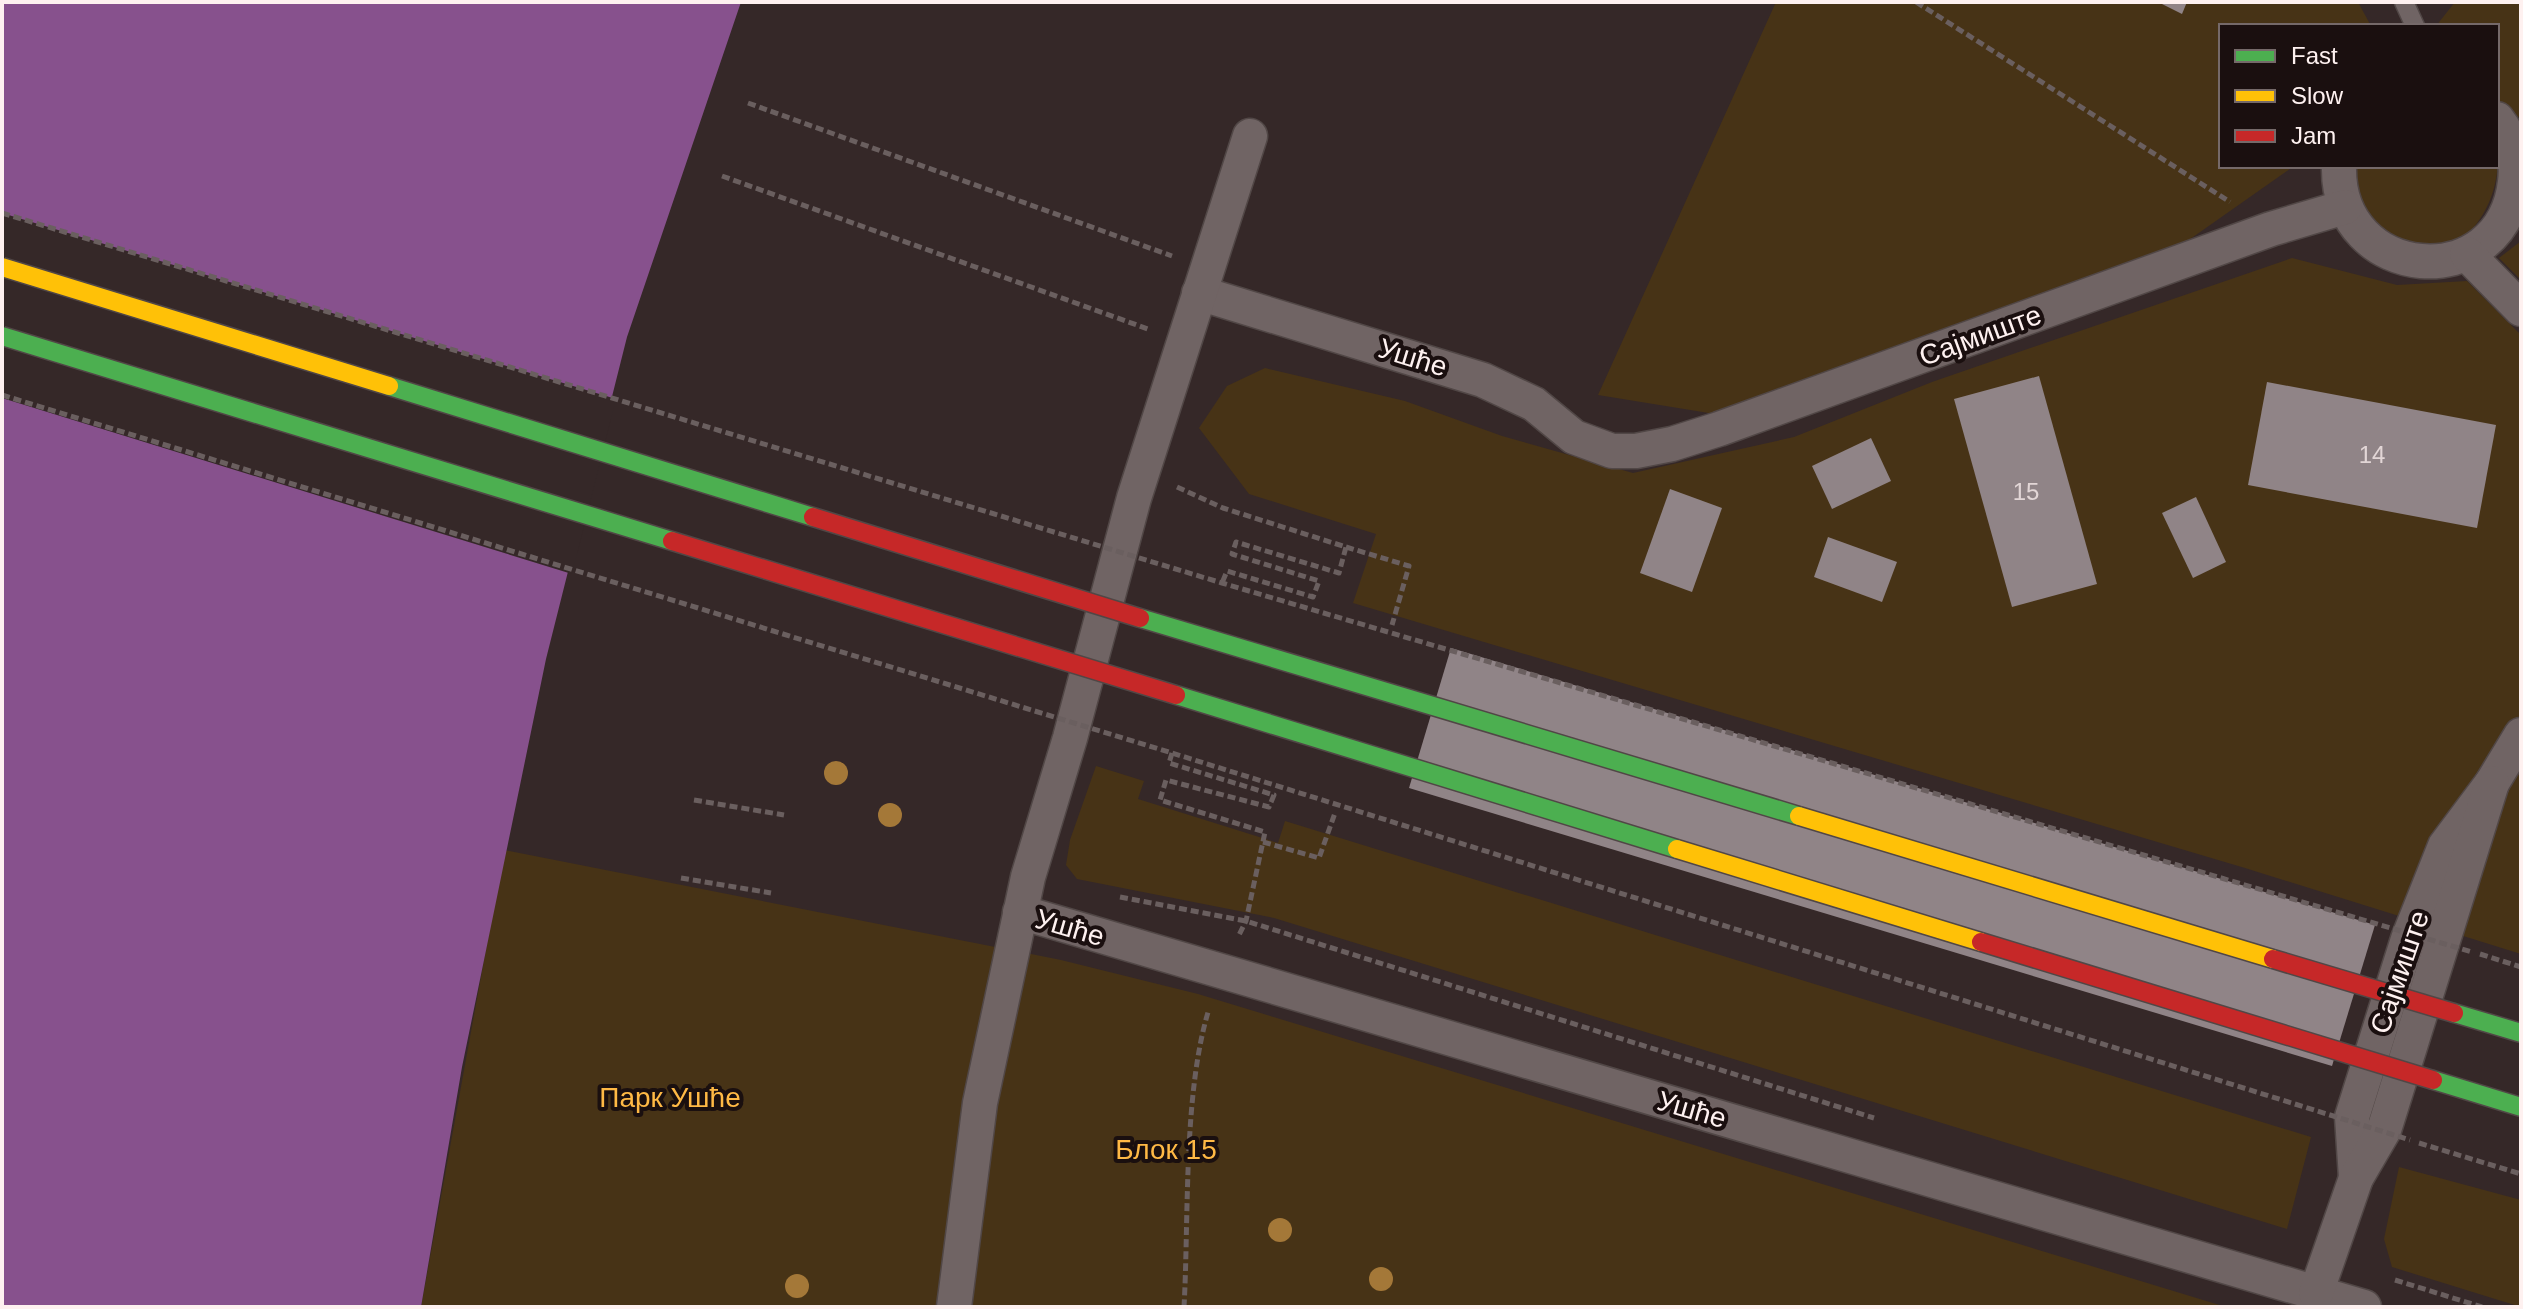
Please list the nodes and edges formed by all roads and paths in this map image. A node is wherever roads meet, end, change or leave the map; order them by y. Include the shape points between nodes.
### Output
1 (1916, 2) edge
2 (2404, 2) edge
3 (2414, 24) edge
4 (748, 103) dead end
5 (1250, 136) dead end
6 (2510, 136) edge
7 (2339, 168) edge
8 (722, 176) dead end
9 (2345, 207) junction
10 (2, 213) edge
11 (2271, 229) junction
12 (2467, 254) junction
13 (2, 267) edge
14 (1203, 281) junction
15 (2521, 309) edge
16 (2, 336) edge
17 (1183, 341) junction
18 (2, 395) edge
19 (1612, 451) joint
20 (1142, 470) junction
21 (1346, 547) junction
22 (1222, 583) junction
23 (1392, 625) dead end
24 (2521, 735) edge
25 (1172, 753) junction
26 (694, 800) dead end
27 (1335, 813) dead end
28 (784, 815) dead end
29 (1263, 842) junction
30 (681, 878) dead end
31 (771, 893) dead end
32 (1109, 894) dead end
33 (1020, 912) junction
34 (1246, 921) junction
35 (2521, 967) edge
36 (1221, 971) junction
37 (2521, 1033) edge
38 (2521, 1107) edge
39 (1885, 1121) dead end
40 (2521, 1174) edge
41 (2328, 1260) junction
42 (2316, 1293) junction
43 (954, 1307) edge
44 (1184, 1307) edge
45 (2364, 1307) edge
46 (2482, 1307) edge

1 - 11 path
2 - 3 lane
4 - 14 path
5 - 14 street, Ушће
6 - 12 street via 2516,172 2513,197 2487,240
7 - 9 street
8 - 17 path
9 - 11 street, Сајмиште
9 - 12 street via 2357,228 2396,257 2444,262
10 - 22 path, bridge
11 - 19 street, Сајмиште via 1719,429 1672,444
12 - 15 street
13 - 37 main road, bridge via 1248,651
14 - 17 street, Ушће
14 - 19 street, Ушће via 1483,380 1534,404 1574,437
16 - 38 main road, bridge
17 - 20 street, Ушће
18 - 25 path, bridge
20 - 21 path via 1223,508
20 - 33 street, Ушће
21 - 22 path via 1339,573 1236,542 1232,554 1319,581 1313,597 1227,571
21 - 23 path via 1409,566
22 - 35 path, bridge
24 - 41 street, Сајмиште via 2445,846 2408,939 2352,1117 2356,1178
25 - 29 path via 1169,763 1274,795 1269,807 1166,780 1160,800 1265,832
25 - 40 path, bridge
26 - 28 path
27 - 29 path via 1319,858
29 - 34 path
30 - 31 path
32 - 34 path
33 - 36 street, Ушће
33 - 43 street, Ушће via 980,1103
34 - 36 path
34 - 39 path
36 - 42 street, Ушће
36 - 44 path via 1202,1032 1194,1099
41 - 42 street, Сајмиште
41 - 46 path
42 - 45 street, Ушће

